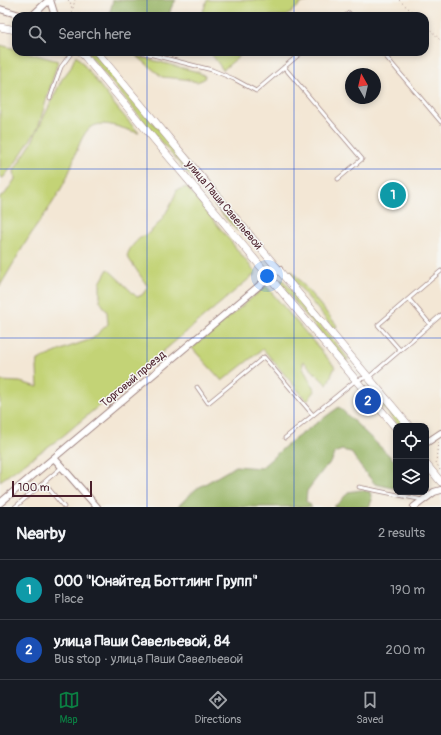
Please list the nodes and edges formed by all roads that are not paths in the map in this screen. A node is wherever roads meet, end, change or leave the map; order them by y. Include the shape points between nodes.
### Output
1 (49, 0) edge
2 (0, 9) edge
3 (36, 12) edge
4 (53, 12) edge
5 (12, 13) edge
6 (0, 27) edge
7 (12, 29) edge
8 (69, 56) edge
9 (85, 56) edge
10 (100, 56) edge
11 (157, 56) edge
12 (297, 56) edge
13 (385, 56) edge
14 (284, 67) junction
15 (50, 98) dead end
16 (441, 122) edge
17 (338, 178) dead end
18 (279, 269) junction
19 (441, 271) edge
20 (270, 277) junction
21 (408, 299) junction
22 (441, 315) edge
23 (430, 324) junction
24 (400, 350) junction
25 (368, 377) junction
26 (356, 380) junction
27 (197, 387) dead end
28 (313, 415) junction
29 (406, 423) edge
30 (393, 424) edge
31 (440, 434) edge
32 (286, 438) dead end
33 (429, 441) edge
34 (54, 458) junction
35 (62, 467) junction
36 (429, 467) edge
37 (441, 482) edge
38 (44, 483) junction
39 (359, 486) dead end
40 (441, 490) edge
41 (422, 500) junction
42 (0, 503) edge
43 (15, 507) edge
44 (64, 507) edge
45 (97, 507) edge
46 (414, 507) edge

1 - 3 street
1 - 4 street
2 - 5 street
6 - 7 street
8 - 15 lane via 61,67
9 - 20 street, улица Паши Савельевой
10 - 18 street, улица Паши Савельевой
11 - 14 lane via 212,70 256,91
12 - 14 lane
13 - 16 lane
14 - 17 lane via 362,159
18 - 20 street, Торговый проезд
18 - 25 street, улица Паши Савельевой
19 - 21 lane
20 - 26 street, улица Паши Савельевой
20 - 34 street, Торговый проезд
21 - 23 lane
21 - 24 lane via 378,325
22 - 23 lane
23 - 24 lane
24 - 25 lane
25 - 26 lane
25 - 29 street, улица Паши Савельевой
26 - 28 lane
26 - 30 street, улица Паши Савельевой
27 - 28 lane via 208,403 264,357
28 - 32 lane
31 - 33 street
34 - 35 street
34 - 42 street, Торговый проезд
35 - 38 lane
35 - 45 street
36 - 37 street
38 - 43 lane
38 - 44 lane
39 - 41 lane
40 - 41 street
41 - 46 street

